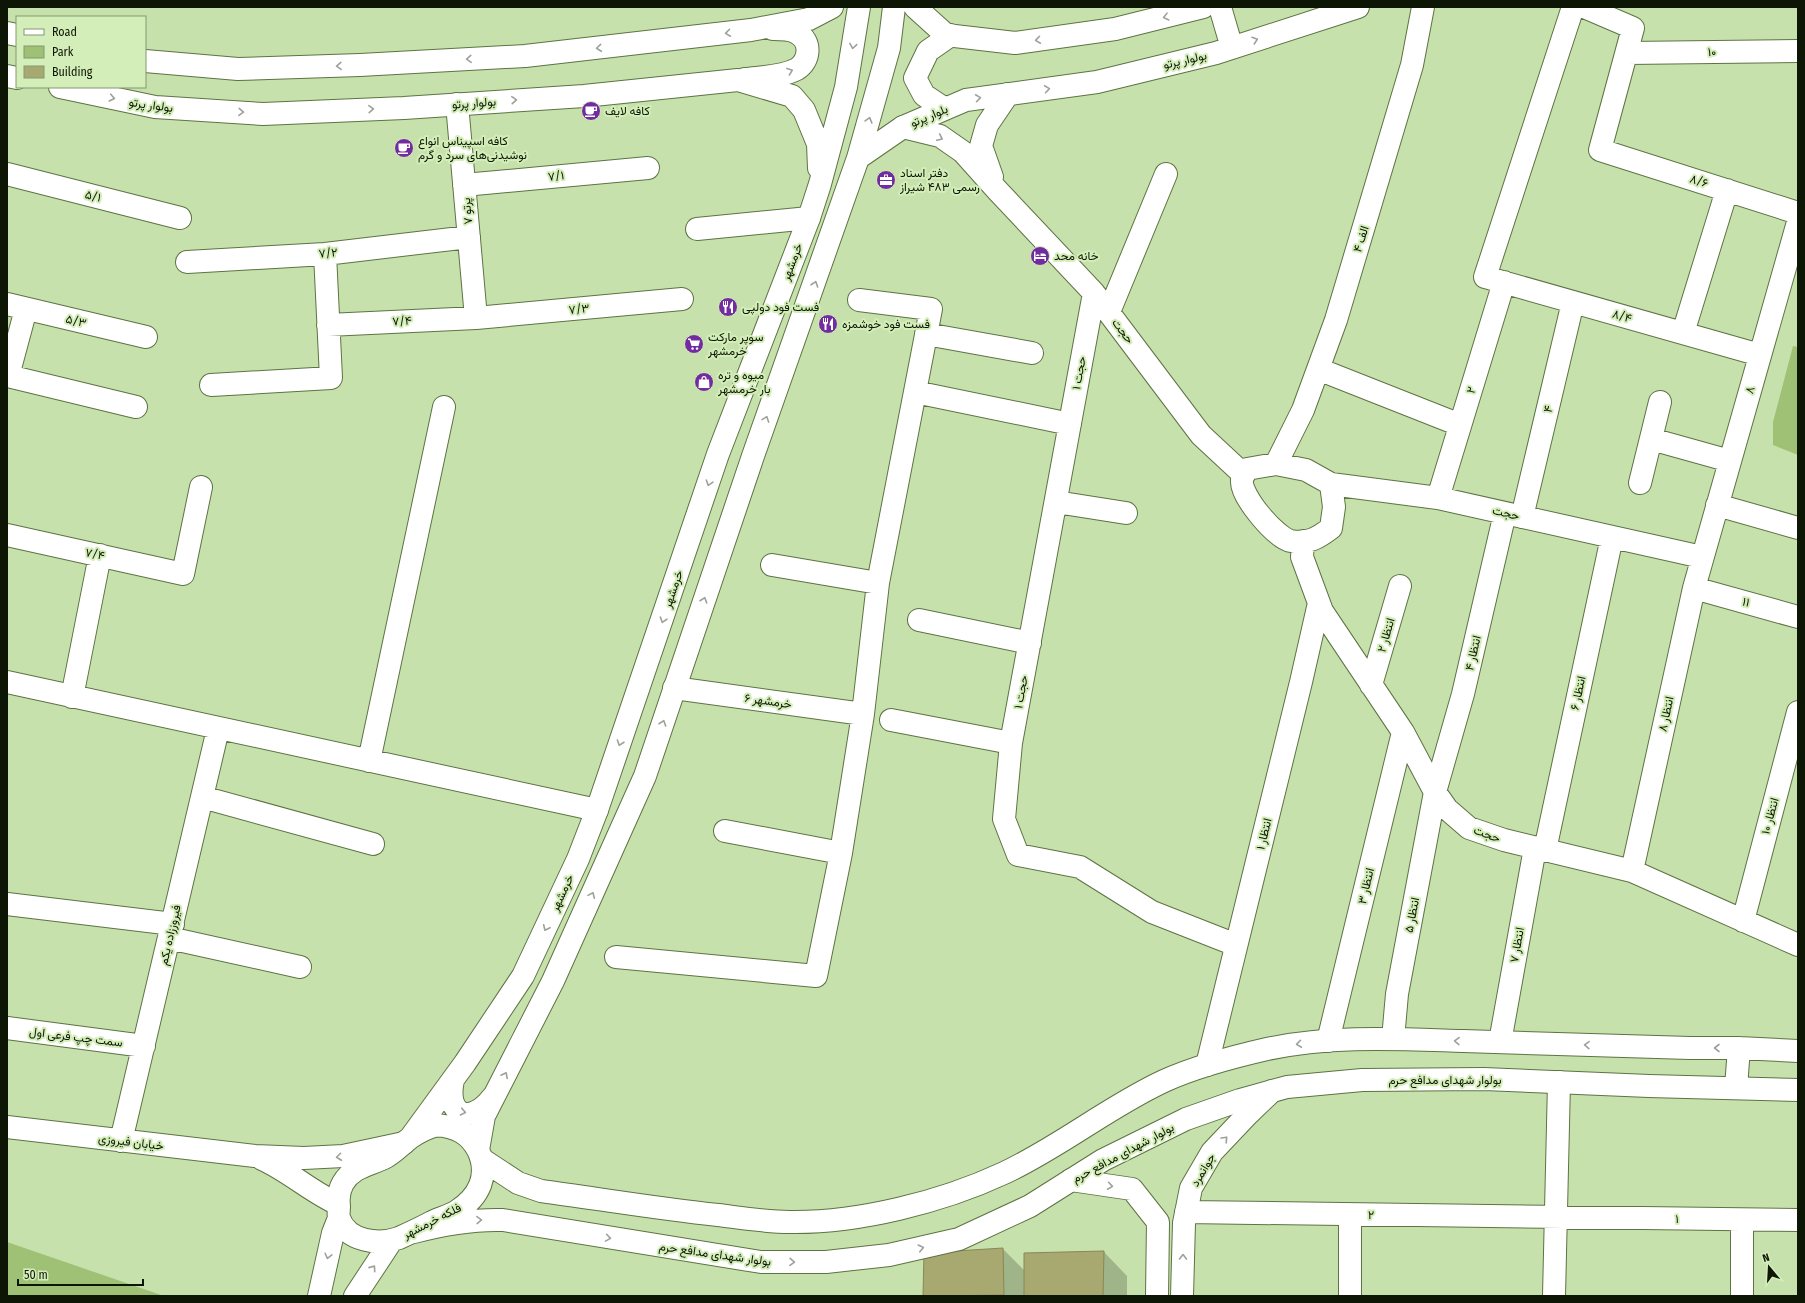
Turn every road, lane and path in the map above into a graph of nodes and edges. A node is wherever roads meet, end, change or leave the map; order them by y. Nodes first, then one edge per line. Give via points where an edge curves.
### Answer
1 (832, 7) edge
2 (859, 7) edge
3 (894, 7) edge
4 (915, 7) edge
5 (1203, 7) edge
6 (1220, 7) edge
7 (1358, 7) edge
8 (1423, 7) edge
9 (1573, 7) edge
10 (1584, 7) edge
11 (751, 30) junction
12 (951, 36) junction
13 (1232, 48) junction
14 (1798, 51) edge
15 (1627, 53) junction
16 (146, 61) edge
17 (738, 80) junction
18 (65, 88) edge
19 (1008, 94) junction
20 (457, 104) junction
21 (945, 109) junction
22 (903, 127) junction
23 (858, 158) junction
24 (648, 168) dead end
25 (7, 174) edge
26 (1166, 174) dead end
27 (820, 184) junction
28 (464, 185) junction
29 (997, 190) junction
30 (1727, 190) junction
31 (1798, 213) edge
32 (180, 218) dead end
33 (809, 218) junction
34 (1798, 222) edge
35 (697, 229) dead end
36 (469, 237) junction
37 (325, 254) junction
38 (187, 262) dead end
39 (1495, 280) junction
40 (1094, 293) junction
41 (682, 300) dead end
42 (859, 300) dead end
43 (1573, 302) junction
44 (17, 307) edge
45 (1109, 312) junction
46 (476, 318) junction
47 (328, 325) junction
48 (1683, 333) junction
49 (926, 334) junction
50 (146, 337) dead end
51 (1032, 353) dead end
52 (1760, 355) junction
53 (1318, 369) junction
54 (211, 385) dead end
55 (915, 392) junction
56 (1660, 402) dead end
57 (136, 407) dead end
58 (444, 407) dead end
59 (1070, 424) junction
60 (1460, 426) junction
61 (1651, 439) junction
62 (721, 446) junction
63 (753, 456) junction
64 (1730, 461) junction
65 (1276, 464) junction
66 (1244, 475) junction
67 (1640, 483) dead end
68 (1331, 484) junction
69 (201, 487) dead end
70 (1438, 498) junction
71 (1056, 502) junction
72 (1718, 505) junction
73 (1126, 513) dead end
74 (1514, 515) junction
75 (1798, 528) edge
76 (7, 535) edge
77 (1612, 537) junction
78 (1303, 541) junction
79 (100, 555) junction
80 (1702, 557) junction
81 (772, 565) dead end
82 (878, 583) junction
83 (1400, 586) dead end
84 (1694, 588) junction
85 (1319, 603) junction
86 (1798, 617) edge
87 (919, 620) dead end
88 (1030, 643) junction
89 (7, 682) edge
90 (1371, 685) junction
91 (674, 688) junction
92 (72, 697) junction
93 (1798, 712) edge
94 (862, 714) junction
95 (891, 720) dead end
96 (218, 729) junction
97 (1403, 732) junction
98 (1011, 743) junction
99 (369, 761) junction
100 (1435, 792) junction
101 (202, 797) junction
102 (597, 810) junction
103 (725, 831) dead end
104 (373, 844) dead end
105 (1540, 849) junction
106 (841, 853) junction
107 (1632, 871) junction
108 (7, 904) edge
109 (1743, 921) junction
110 (171, 931) junction
111 (1236, 945) junction
112 (1798, 945) edge
113 (616, 957) dead end
114 (300, 967) dead end
115 (7, 1028) edge
116 (1393, 1039) junction
117 (1328, 1041) junction
118 (1500, 1042) junction
119 (144, 1046) junction
120 (1739, 1048) junction
121 (1798, 1051) edge
122 (1207, 1065) junction
123 (453, 1080) junction
124 (1559, 1082) junction
125 (1736, 1087) junction
126 (1798, 1090) edge
127 (1272, 1091) junction
128 (495, 1095) junction
129 (7, 1127) edge
130 (407, 1140) junction
131 (121, 1141) junction
132 (480, 1155) junction
133 (255, 1156) junction
134 (1072, 1180) junction
135 (554, 1193) junction
136 (339, 1211) junction
137 (1186, 1212) junction
138 (1350, 1214) junction
139 (1556, 1217) junction
140 (1742, 1220) junction
141 (1798, 1220) edge
142 (544, 1227) junction
143 (414, 1232) junction
144 (392, 1240) junction
145 (319, 1296) edge
146 (354, 1296) edge
147 (1158, 1296) edge
148 (1182, 1296) edge
149 (1350, 1296) edge
150 (1554, 1296) edge
151 (1742, 1296) edge

1 - 11 street via 809,19
2 -> 27 street, خرمشهر via 846,87
23 -> 3 street via 889,48
4 - 12 street via 946,35
5 -> 12 street via 1114,29 1015,43
6 - 13 street
13 -> 7 street, بولوار پرتو
8 - 53 street, ۴ الف via 1408,80 1336,320
9 - 39 street, ۲
10 - 15 street via 1633,28
11 -> 16 street via 525,56 376,65 238,69
17 -> 11 street via 789,72 803,64 806,59 806,45 801,35 796,32 776,29
12 - 21 street via 928,51 915,78 924,95
19 -> 13 street, بولوار پرتو via 1096,82
14 - 15 street, ۱۰
15 - 30 street, ۸/۶ via 1600,150
20 -> 17 street, بولوار پرتو via 584,96
17 - 27 street, بولوار پرتو via 792,96 804,110 818,144
18 -> 20 street, بولوار پرتو via 155,107 263,114
21 -> 19 street, بلوار پرتو via 966,100
19 - 29 street via 987,125 981,146
20 - 28 street, پرتو ۷
21 - 22 street, بلوار پرتو
22 - 23 street, بلوار پرتو
22 -> 29 street, حجت via 940,136 963,152
63 -> 23 street
24 - 28 street, ۷/۱
25 - 32 street, ۵/۱
26 - 45 street
27 - 33 street, خرمشهر
28 - 36 street, پرتو ۷
29 - 40 street, حجت
30 - 31 street, ۸/۶
30 - 48 street
33 - 35 street
33 - 62 street, خرمشهر
34 - 52 street, ۸
36 - 37 street, ۷/۲
36 - 46 street, پرتو ۷
37 - 38 street, ۷/۲
37 - 47 street
39 - 43 street, ۸/۴
39 - 60 street, ۲
40 - 45 street, حجت
40 - 59 street, حجت ۱
41 - 46 street, ۷/۳
42 - 49 street via 930,309
43 - 48 street, ۸/۴
43 - 74 street, ۴
44 - 50 street, ۵/۳
44 - 57 street via 8,376
45 - 66 street, حجت via 1201,435
46 - 47 street, ۷/۴
47 - 54 street via 331,378
48 - 52 street, ۸/۴
49 - 51 street
49 - 55 street
52 - 64 street, ۸
53 - 60 street
53 - 65 street, ۴ الف via 1303,410
55 - 59 street
55 - 82 street
56 - 61 street
58 - 99 street
59 - 71 street, حجت ۱
60 - 70 street, ۲
61 - 64 street
61 - 67 street
62 - 63 street
62 -> 102 street, خرمشهر
91 -> 63 street, فلکه خرمشهر
64 - 72 street, ۸
65 - 66 street via 1246,469
65 - 68 street via 1306,470
66 - 78 street via 1242,480 1246,497 1265,522 1290,541
68 - 70 street, حجت
68 - 78 street via 1334,507 1331,528 1314,540
69 - 79 street, ۷/۴ via 183,574
70 - 74 street, حجت
71 - 73 street
71 - 88 street, حجت ۱
72 - 75 street
72 - 80 street, ۸
74 - 77 street, حجت
74 - 100 street, انتظار ۴
76 - 79 street, ۷/۴
77 - 80 street, حجت
77 - 105 street, انتظار ۶
78 - 85 street, حجت via 1302,557
79 - 92 street
80 - 84 street, انتظار ۸
81 - 82 street
82 - 94 street
83 - 90 street, انتظار ۲
84 - 86 street, ۱۱
84 - 107 street, انتظار ۸
85 - 90 street, حجت
85 - 111 street, انتظار ۱
87 - 88 street
88 - 98 street, حجت ۱
89 - 92 street
90 - 97 street, حجت
91 - 94 street, خرمشهر ۶
128 -> 91 street, فلکه خرمشهر via 553,981 645,776
92 - 96 street
93 - 109 street, انتظار ۱۰
94 - 106 street
95 - 98 street
96 - 99 street
96 - 101 street, فیروززاده یکم
97 - 100 street, حجت
97 - 117 street, انتظار ۳
98 - 111 street, حجت ۱ via 1004,818 1018,855 1080,867 1152,912
99 - 102 street
100 - 105 street, حجت via 1447,809 1469,828
100 - 116 street, انتظار ۵ via 1397,994
101 - 104 street
101 - 110 street, فیروززاده یکم
102 -> 123 street, خرمشهر via 578,859 523,976
103 - 106 street
105 - 107 street, حجت
105 - 118 street, انتظار ۷
106 - 113 street via 816,976
107 - 109 street, حجت
108 - 110 street
109 - 112 street, حجت
110 - 114 street
110 - 119 street, فیروززاده یکم
111 - 122 street, انتظار ۱
115 - 119 street, سمت چپ فرعی اول
116 - 117 street
118 -> 116 street
117 -> 122 street via 1270,1048
120 -> 118 street
119 - 131 street, فیروززاده یکم
120 - 121 street
120 - 125 street
122 - 135 street via 1164,1081 1041,1154 1002,1174 918,1203 874,1214 832,1220 789,1222 679,1211
123 -> 128 street via 450,1093 452,1104 456,1110 466,1114 481,1110
123 - 130 street, خرمشهر
124 - 125 street, بولوار شهدای مدافع حرم
124 - 127 street, بولوار شهدای مدافع حرم via 1484,1079 1362,1080 1287,1087
124 - 139 street
125 - 126 street, بولوار شهدای مدافع حرم
127 - 134 street, بولوار شهدای مدافع حرم via 1186,1119 1103,1160
137 -> 127 street, جوانمرد via 1191,1188 1212,1152
128 - 132 street, فلکه خرمشهر via 484,1116
129 - 131 street, خیابان فیروزی
130 - 132 street via 424,1129 450,1127 462,1131 474,1143
130 -> 133 street via 321,1159
130 - 136 street via 386,1157 361,1166 349,1175 340,1190
131 - 133 street, خیابان فیروزی
132 - 135 street via 518,1183
132 - 143 street, فلکه خرمشهر via 484,1178 474,1197 456,1211
133 - 136 street via 276,1165
142 -> 134 street, بولوار شهدای مدافع حرم via 761,1262 826,1262 889,1255 959,1239 1030,1206
134 -> 147 street via 1132,1189 1158,1222
135 - 142 street via 542,1196 534,1203 534,1218
136 - 144 street, فلکه خرمشهر via 347,1230 359,1238 373,1242
136 -> 145 street
137 - 138 street, ۲
148 -> 137 street, جوانمرد
138 - 139 street, ۲
138 - 149 street
139 - 140 street, ۱
139 - 150 street
140 - 141 street, ۱
140 - 151 street
143 -> 142 street, بولوار شهدای مدافع حرم via 453,1222 479,1219
143 - 144 street, فلکه خرمشهر
146 -> 144 street

